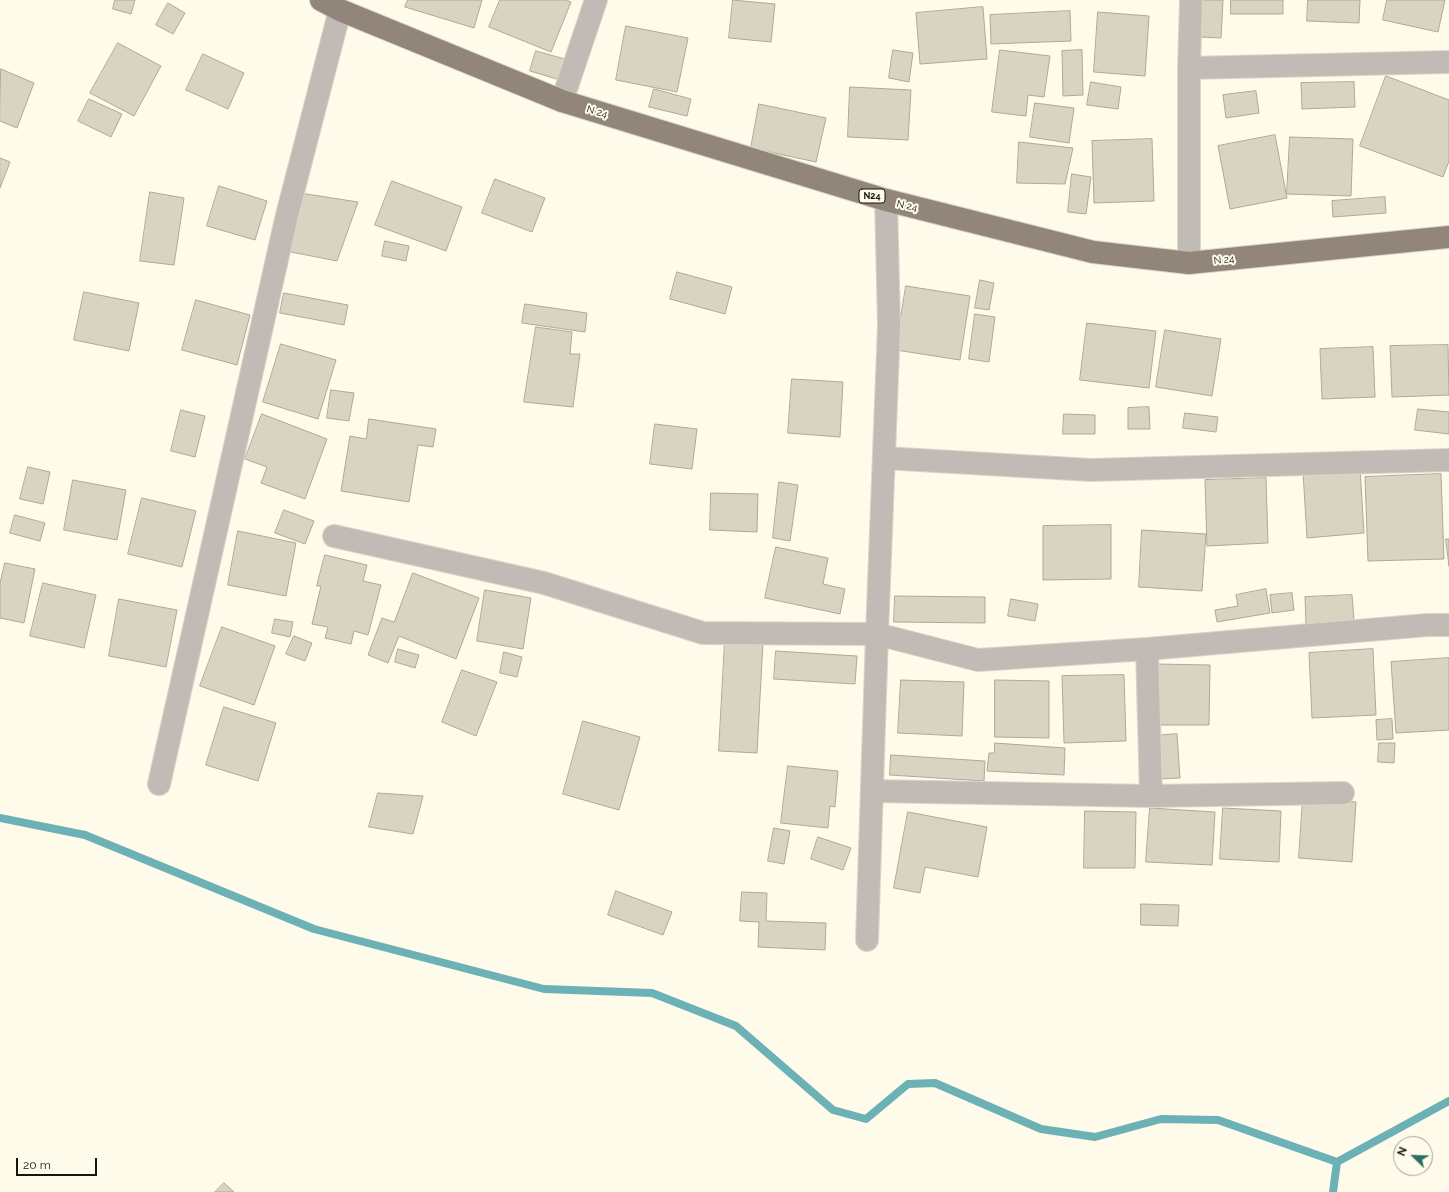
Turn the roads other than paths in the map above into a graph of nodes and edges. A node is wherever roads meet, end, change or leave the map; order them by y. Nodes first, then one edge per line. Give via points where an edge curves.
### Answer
1 (321, 0) edge
2 (596, 0) edge
3 (1191, 0) edge
4 (340, 10) junction
5 (1449, 62) edge
6 (1189, 68) junction
7 (562, 101) junction
8 (886, 200) junction
9 (1449, 237) edge
10 (1189, 263) junction
11 (884, 458) junction
12 (1449, 460) edge
13 (334, 536) dead end
14 (1449, 625) edge
15 (877, 634) junction
16 (1147, 649) junction
17 (159, 784) dead end
18 (872, 791) junction
19 (1343, 793) dead end
20 (1151, 796) junction
21 (867, 940) dead end

1 - 4 main road, N 24 / N24
2 - 7 street
3 - 6 street
4 - 7 main road, N 24 / N24
4 - 17 street via 287,215
5 - 6 street
6 - 10 street
7 - 8 main road, N 24 / N24
8 - 10 main road, N 24 / N24 via 1092,252
8 - 11 street via 889,325
9 - 10 main road, N 24 / N24
11 - 12 street via 1091,470
11 - 15 street
13 - 15 street via 544,582 703,633
14 - 16 street
15 - 16 street via 978,660
15 - 18 street
16 - 20 street
18 - 20 street
18 - 21 street
19 - 20 street

